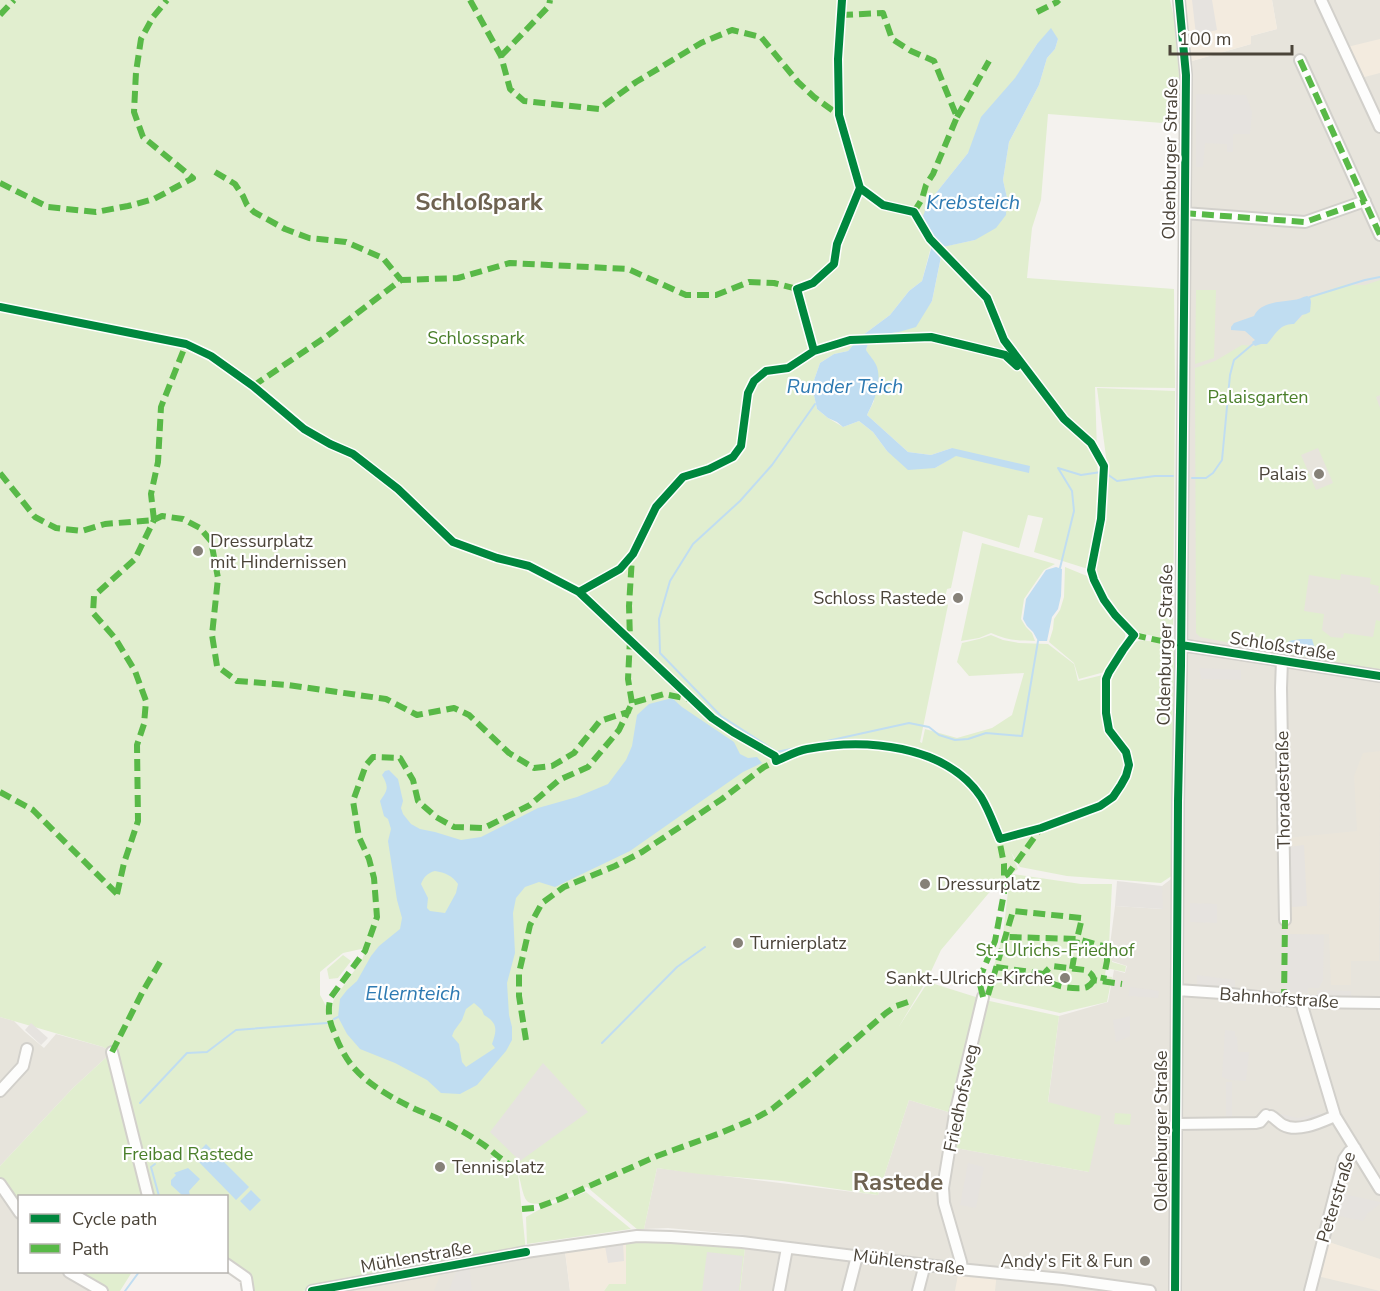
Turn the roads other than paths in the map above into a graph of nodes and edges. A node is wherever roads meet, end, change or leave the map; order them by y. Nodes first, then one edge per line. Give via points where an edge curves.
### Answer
1 (1179, 0) edge
2 (1321, 0) edge
3 (1300, 60) dead end
4 (1380, 127) edge
5 (1365, 201) junction
6 (1184, 213) junction
7 (1380, 235) edge
8 (1181, 645) junction
9 (1282, 660) junction
10 (1380, 676) edge
11 (1285, 920) dead end
12 (1177, 990) junction
13 (983, 997) dead end
14 (1302, 1002) junction
15 (1380, 1003) edge
16 (27, 1049) dead end
17 (112, 1052) dead end
18 (0, 1091) edge
19 (1335, 1116) junction
20 (1175, 1124) junction
21 (1355, 1148) junction
22 (0, 1184) edge
23 (1380, 1189) edge
24 (148, 1195) edge
25 (18, 1210) edge
26 (787, 1248) junction
27 (857, 1256) junction
28 (925, 1264) junction
29 (228, 1265) edge
30 (962, 1269) junction
31 (71, 1273) edge
32 (102, 1291) edge
33 (248, 1291) edge
34 (312, 1291) edge
35 (780, 1291) edge
36 (848, 1291) edge
37 (918, 1291) edge
38 (1150, 1291) edge
39 (1175, 1291) edge
40 (1310, 1291) edge

1 - 6 street, Oldenburger Straße via 1186,75
2 - 4 street
3 - 5 street
5 - 6 street via 1305,222
5 - 7 street
6 - 8 street, Oldenburger Straße
8 - 9 street, Schloßstraße
8 - 12 street, Oldenburger Straße
9 - 10 street, Schloßstraße
9 - 11 street, Thoradestraße
12 - 14 street, Bahnhofstraße
12 - 20 street, Oldenburger Straße
13 - 30 street, Friedhofsweg via 955,1114 943,1188
14 - 15 street, Bahnhofstraße
14 - 19 street, Peterstraße
16 - 18 street via 23,1066
17 - 24 street
19 - 20 street via 1297,1128 1282,1125 1269,1115 1256,1123
19 - 21 street, Peterstraße
20 - 39 street, Oldenburger Straße
21 - 23 street
21 - 40 street, Peterstraße via 1344,1159
22 - 25 street
26 - 27 street, Mühlenstraße
26 - 34 street, Mühlenstraße via 637,1236
26 - 35 street
27 - 28 street, Mühlenstraße
27 - 36 street
28 - 30 street, Mühlenstraße
28 - 37 street
29 - 33 street via 246,1278
30 - 38 street, Mühlenstraße
31 - 32 street

